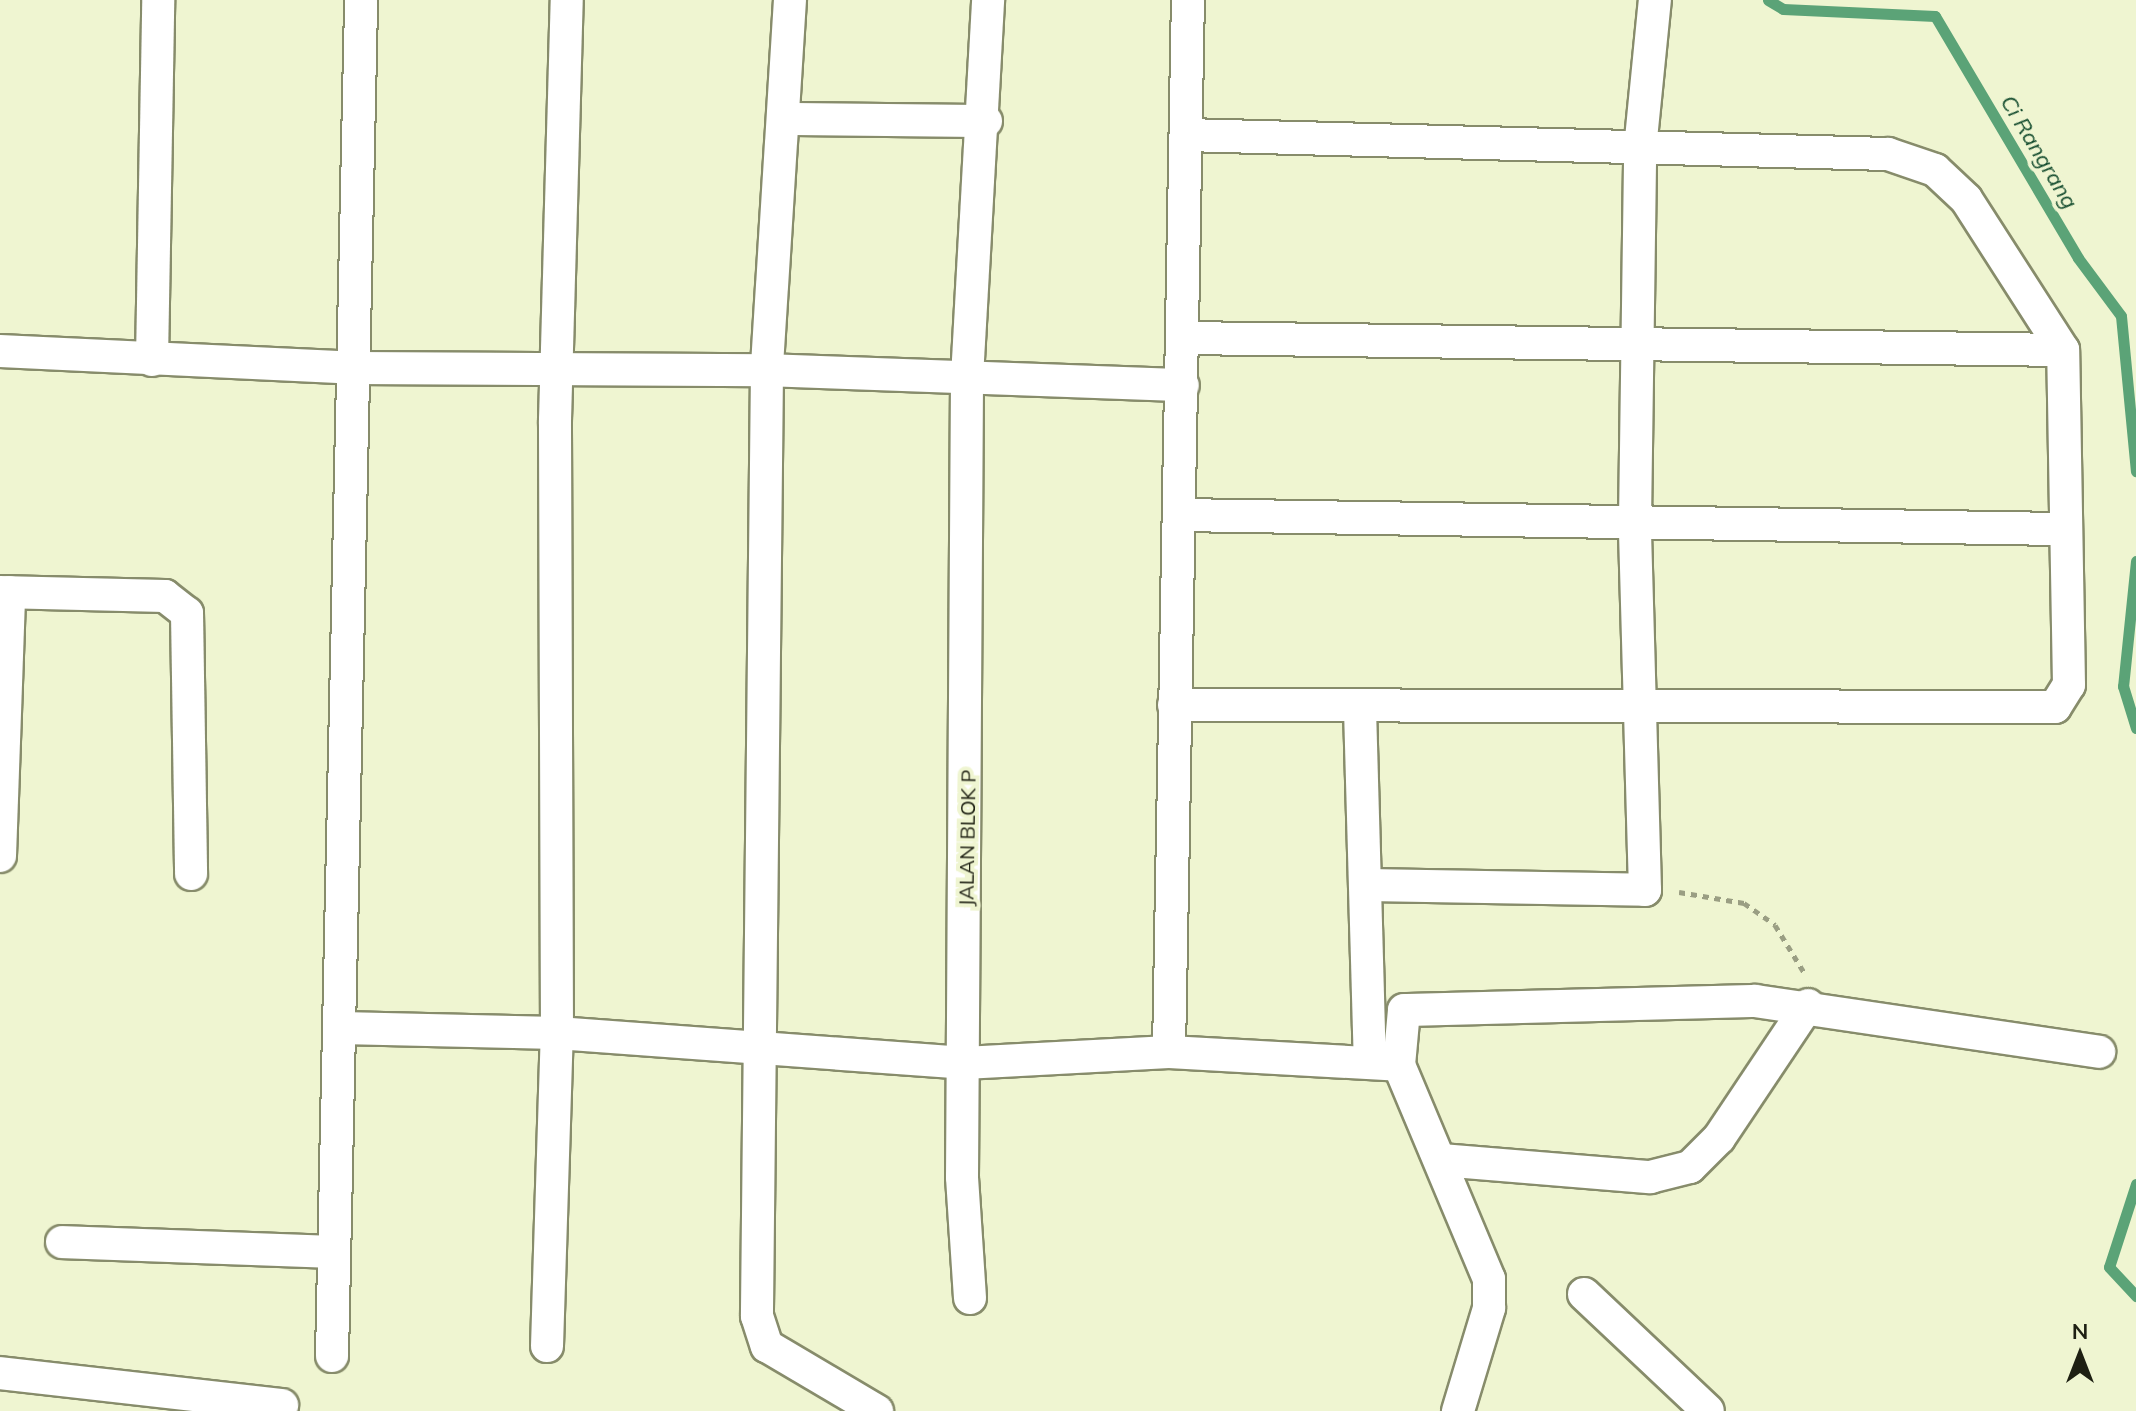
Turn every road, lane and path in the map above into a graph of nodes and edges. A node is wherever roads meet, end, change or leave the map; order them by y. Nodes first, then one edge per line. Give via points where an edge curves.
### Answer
1 (158, 0) edge
2 (361, 0) edge
3 (567, 0) edge
4 (790, 0) edge
5 (988, 0) edge
6 (1188, 0) edge
7 (1655, 0) edge
8 (787, 119) junction
9 (986, 121) junction
10 (1186, 135) junction
11 (1640, 149) junction
12 (1184, 338) junction
13 (1641, 341) junction
14 (2063, 350) junction
15 (0, 351) edge
16 (152, 360) junction
17 (354, 368) junction
18 (557, 368) junction
19 (767, 370) junction
20 (967, 378) junction
21 (1183, 385) junction
22 (1179, 515) junction
23 (1635, 521) junction
24 (2062, 529) junction
25 (4, 592) edge
26 (1174, 705) junction
27 (1360, 709) junction
28 (1638, 711) junction
29 (0, 856) edge
30 (191, 874) dead end
31 (1369, 885) junction
32 (1667, 890) dead end
33 (1808, 1005) junction
34 (341, 1028) junction
35 (557, 1033) junction
36 (760, 1050) junction
37 (1169, 1052) junction
38 (2099, 1052) dead end
39 (964, 1063) junction
40 (1385, 1064) junction
41 (1441, 1160) junction
42 (62, 1242) dead end
43 (332, 1252) junction
44 (1584, 1294) dead end
45 (970, 1298) dead end
46 (547, 1346) dead end
47 (332, 1356) dead end
48 (0, 1373) edge
49 (282, 1405) dead end
50 (876, 1411) edge
51 (1458, 1411) edge
52 (1708, 1411) edge

1 - 16 street
2 - 17 street
3 - 18 street
4 - 8 street
5 - 9 street, JALAN BLOK P
6 - 10 street
7 - 11 street
8 - 9 street
8 - 19 street
9 - 20 street, JALAN BLOK P
10 - 11 street
10 - 12 street
11 - 13 street
11 - 14 street via 1888,154 1921,162 1966,199
12 - 13 street
12 - 21 street
13 - 14 street
13 - 23 street
14 - 24 street
15 - 16 street
16 - 17 street
17 - 18 street
17 - 34 street
18 - 19 street
18 - 35 street
19 - 20 street
19 - 36 street
20 - 21 street
20 - 39 street, JALAN BLOK P
21 - 22 street
22 - 23 street
22 - 26 street
23 - 24 street
23 - 28 street
24 - 28 street via 2069,685 2055,707
25 - 29 street
25 - 30 street via 165,596 187,613
26 - 27 street
26 - 37 street
27 - 28 street
27 - 31 street
28 - 31 street via 1645,890
31 - 40 street
32 - 33 path via 1735,900 1775,925 1803,964
33 - 38 street via 1924,1031
33 - 40 street via 1404,1010
33 - 41 street via 1719,1138 1690,1167 1650,1177
34 - 35 street
34 - 43 street
35 - 36 street
35 - 46 street
36 - 39 street
36 - 50 street via 759,1330 767,1346
37 - 39 street
37 - 40 street
39 - 45 street, JALAN BLOK P
40 - 41 street
41 - 51 street via 1489,1279 1489,1308
42 - 43 street
43 - 47 street
44 - 52 street
48 - 49 street

